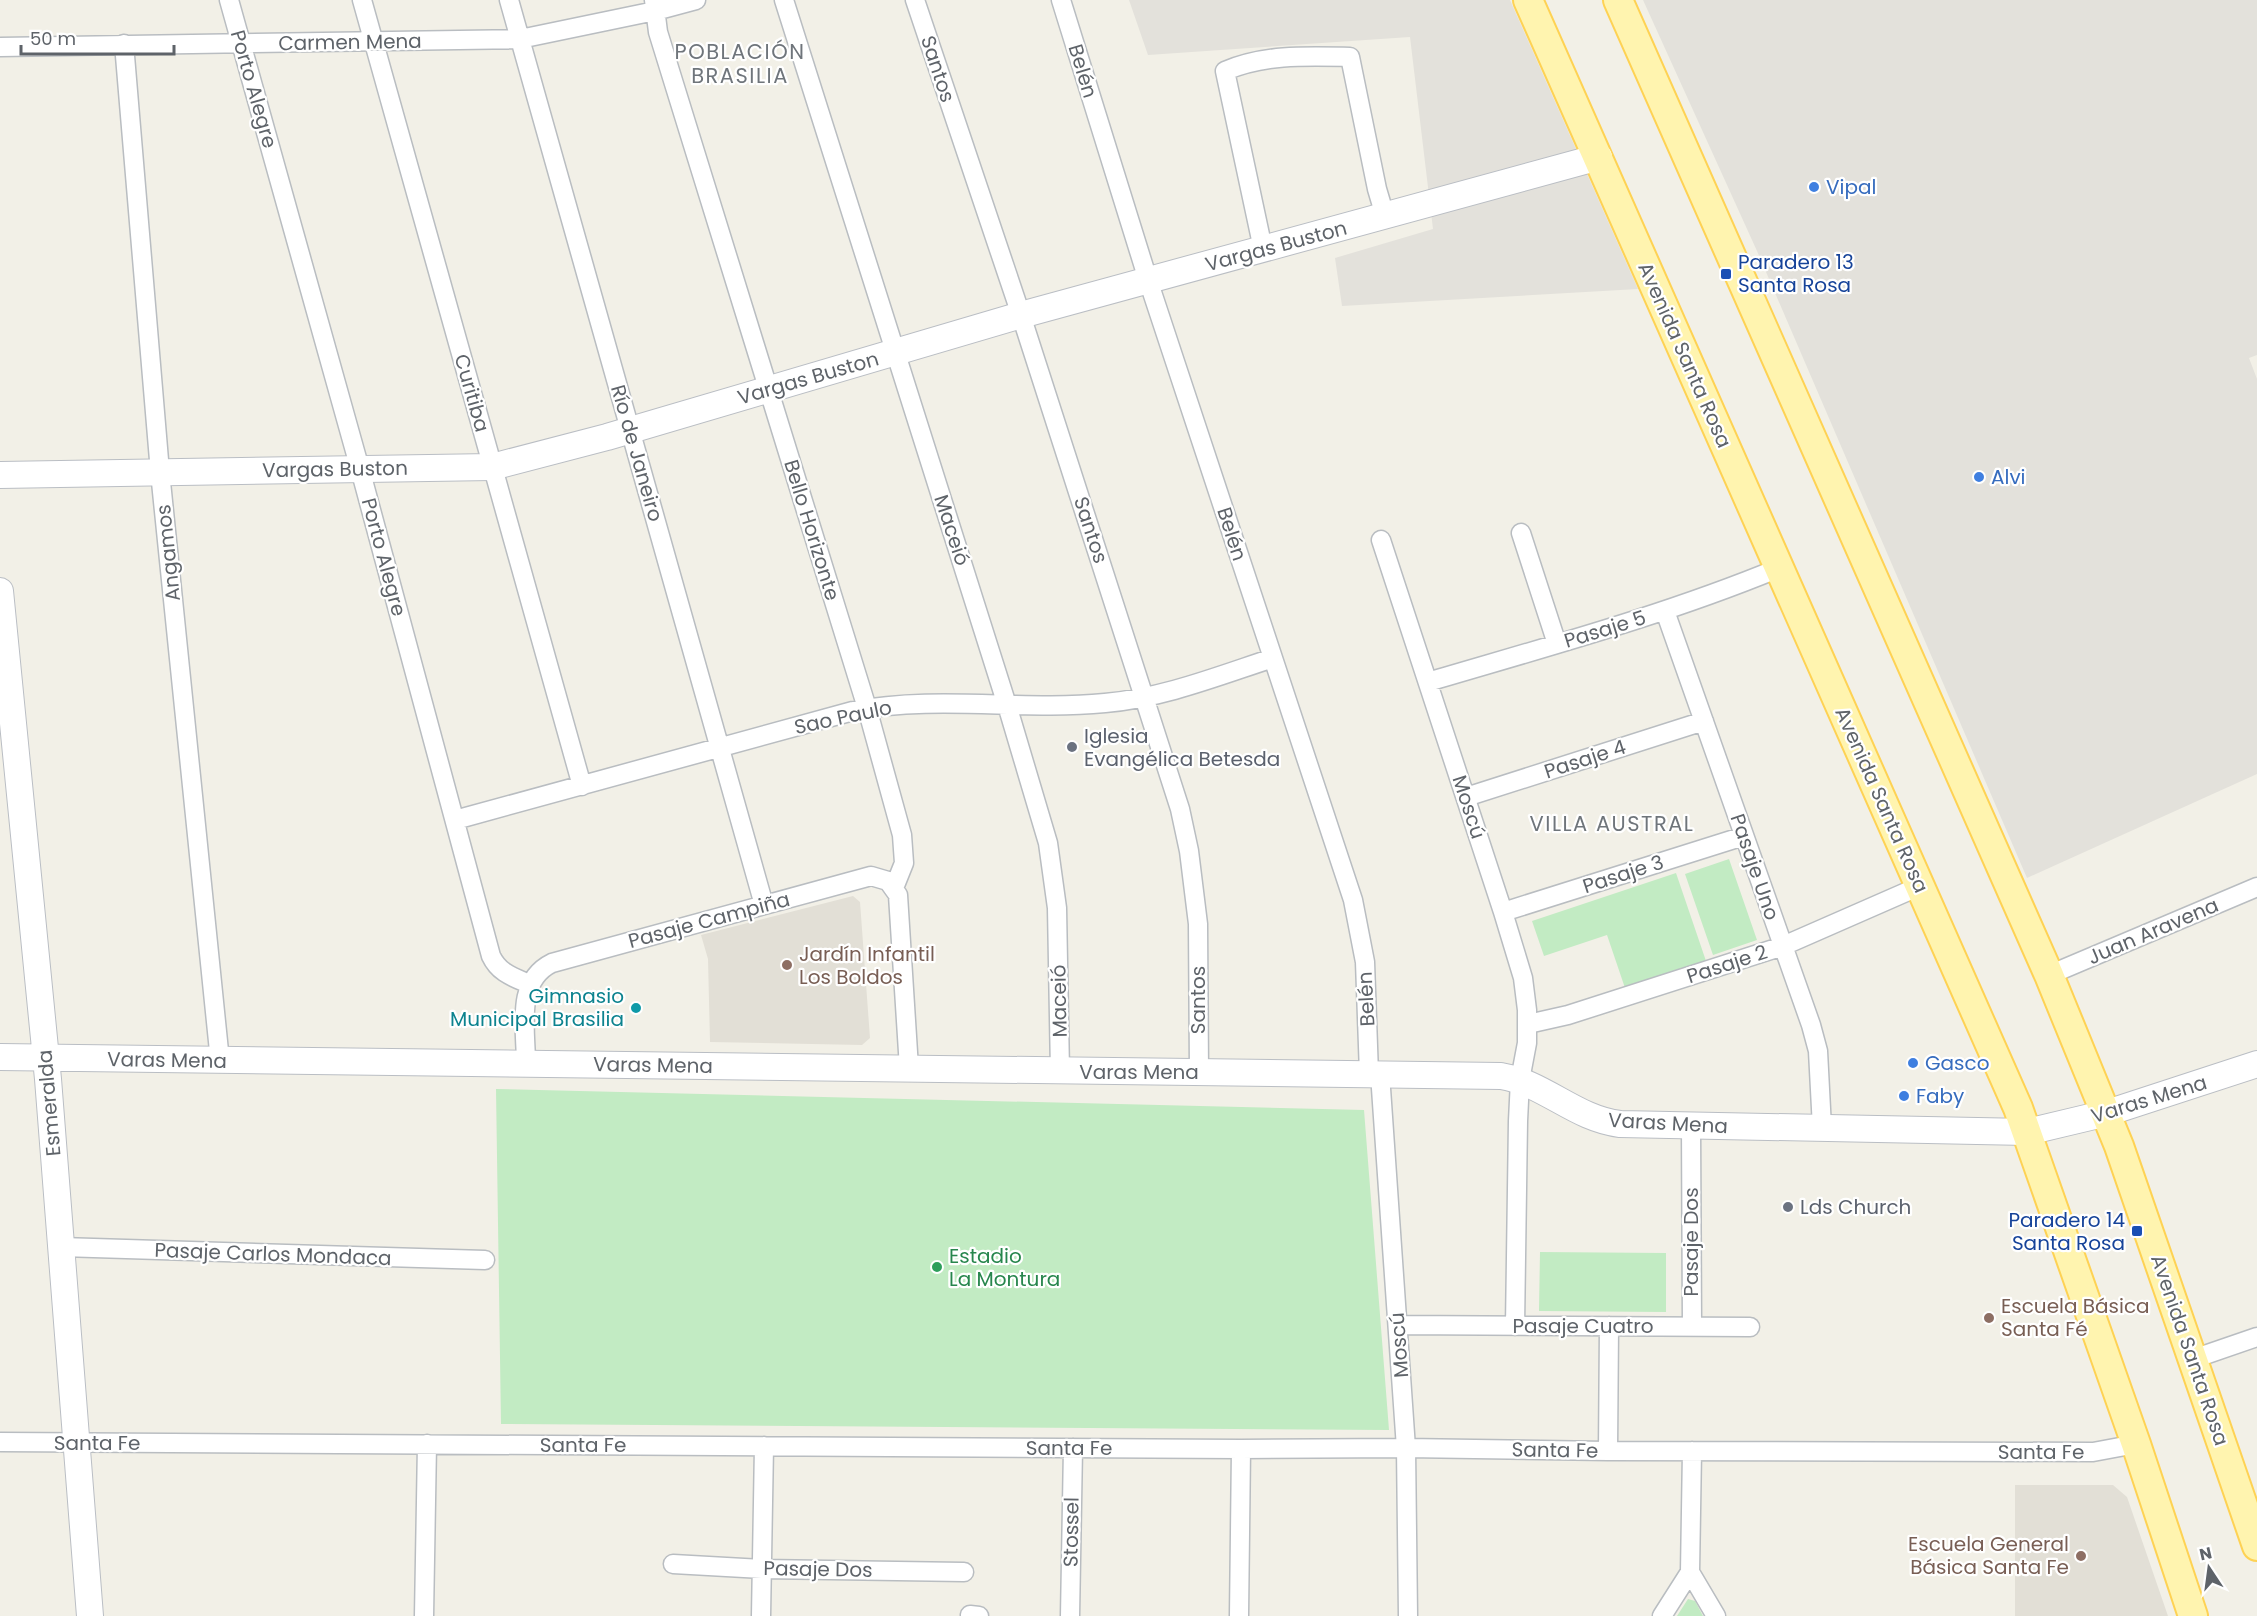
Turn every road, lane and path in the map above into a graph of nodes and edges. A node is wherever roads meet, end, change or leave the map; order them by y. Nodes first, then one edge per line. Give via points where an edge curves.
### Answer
1 (229, 0) edge
2 (363, 0) edge
3 (509, 0) edge
4 (696, 0) edge
5 (784, 0) edge
6 (915, 0) edge
7 (1061, 0) edge
8 (1528, 0) edge
9 (1618, 0) edge
10 (655, 6) edge
11 (520, 39) junction
12 (374, 42) junction
13 (241, 43) junction
14 (124, 44) junction
15 (0, 46) edge
16 (1599, 157) junction
17 (1385, 216) junction
18 (1263, 249) junction
19 (1148, 280) junction
20 (1021, 315) junction
21 (895, 352) junction
22 (768, 390) junction
23 (630, 430) junction
24 (492, 467) junction
25 (360, 469) junction
26 (159, 472) junction
27 (0, 475) edge
28 (1521, 533) dead end
29 (1381, 540) dead end
30 (1779, 568) junction
31 (0, 591) edge
32 (1665, 610) junction
33 (1557, 644) junction
34 (1273, 658) junction
35 (1428, 682) junction
36 (1146, 698) junction
37 (1007, 705) junction
38 (867, 708) junction
39 (1704, 721) junction
40 (720, 747) junction
41 (582, 786) junction
42 (1466, 797) junction
43 (455, 820) junction
44 (1744, 836) junction
45 (1920, 886) junction
46 (2257, 887) edge
47 (894, 888) junction
48 (764, 905) junction
49 (1503, 912) junction
50 (1782, 946) junction
51 (2049, 975) junction
52 (529, 984) junction
53 (1528, 1024) junction
54 (0, 1057) edge
55 (46, 1058) junction
56 (220, 1061) junction
57 (526, 1064) junction
58 (2257, 1064) edge
59 (909, 1068) junction
60 (1060, 1071) junction
61 (1199, 1073) junction
62 (1375, 1074) junction
63 (1520, 1080) junction
64 (2107, 1113) junction
65 (1690, 1125) junction
66 (1822, 1128) junction
67 (2027, 1132) junction
68 (61, 1247) junction
69 (485, 1260) dead end
70 (1407, 1325) junction
71 (1515, 1326) junction
72 (1609, 1326) junction
73 (1692, 1327) junction
74 (1750, 1327) dead end
75 (2257, 1337) edge
76 (2193, 1359) junction
77 (0, 1442) edge
78 (76, 1443) junction
79 (427, 1444) junction
80 (2136, 1444) junction
81 (764, 1446) junction
82 (1073, 1448) junction
83 (1406, 1448) junction
84 (1241, 1449) junction
85 (1608, 1451) junction
86 (1692, 1451) junction
87 (2257, 1546) edge
88 (673, 1564) dead end
89 (762, 1569) junction
90 (964, 1572) dead end
91 (1690, 1572) junction
92 (90, 1616) edge
93 (424, 1616) edge
94 (762, 1616) edge
95 (1070, 1616) edge
96 (1239, 1616) edge
97 (1408, 1616) edge
98 (1662, 1616) edge
99 (1716, 1616) edge
100 (2193, 1616) edge

1 - 13 street, Porto Alegre
2 - 12 street, Curitiba
3 - 11 street, Río de Janeiro
4 - 10 street, Carmen Mena
5 - 21 street, Maceió
6 - 20 street, Santos
7 - 19 street, Belén
8 - 16 main road, Avenida Santa Rosa
9 - 51 main road, Avenida Santa Rosa
10 - 11 street, Carmen Mena
10 - 22 street, Bello Horizonte via 658,32
11 - 12 street, Carmen Mena
11 - 23 street, Río de Janeiro
12 - 13 street, Carmen Mena
12 - 24 street, Curitiba
13 - 14 street, Carmen Mena
13 - 25 street, Porto Alegre
14 - 15 street, Carmen Mena
14 - 26 street, Angamos
16 - 17 street, Vargas Buston
16 - 30 main road, Avenida Santa Rosa
17 - 18 street, Vargas Buston
17 - 18 street via 1350,57 1292,56 1240,65 1225,71
18 - 19 street, Vargas Buston
19 - 20 street, Vargas Buston
19 - 34 street, Belén
20 - 21 street, Vargas Buston
20 - 36 street, Santos
21 - 22 street, Vargas Buston
21 - 37 street, Maceió
22 - 23 street, Vargas Buston
22 - 38 street, Bello Horizonte
23 - 24 street, Vargas Buston
23 - 40 street, Río de Janeiro
24 - 25 street, Vargas Buston
24 - 41 street, Curitiba
25 - 26 street, Vargas Buston
25 - 43 street, Porto Alegre
26 - 27 street, Vargas Buston
26 - 56 street, Angamos
28 - 33 street
29 - 35 street, Moscú
30 - 32 street, Pasaje 5
30 - 45 main road, Avenida Santa Rosa
31 - 55 street, Esmeralda
32 - 33 street, Pasaje 5
32 - 39 street, Pasaje Uno
33 - 35 street, Pasaje 5
34 - 36 street, Sao Paulo
34 - 62 street, Belén via 1356,911 1365,962
35 - 42 street, Moscú
36 - 37 street, Sao Paulo via 1066,706
36 - 61 street, Santos via 1180,809 1194,887 1198,924
37 - 38 street, Sao Paulo via 928,703
37 - 60 street, Maceió via 1042,820 1054,878 1059,939
38 - 40 street, Sao Paulo
38 - 47 street, Bello Horizonte via 902,835 904,863
39 - 42 street, Pasaje 4
39 - 44 street, Pasaje Uno
40 - 41 street, Sao Paulo
40 - 48 street, Río de Janeiro
41 - 43 street, Sao Paulo
42 - 49 street, Moscú
43 - 52 street, Porto Alegre via 494,962 504,972
44 - 49 street, Pasaje 3
44 - 50 street, Pasaje Uno
45 - 50 street, Pasaje 2
45 - 67 main road, Avenida Santa Rosa
46 - 51 street, Juan Aravena
47 - 48 street, Pasaje Campiña via 880,877 862,877
47 - 59 street via 900,904
48 - 52 street, Pasaje Campiña via 552,963
49 - 53 street, Moscú via 1523,978
50 - 53 street, Pasaje 2 via 1569,1015
50 - 66 street, Pasaje Uno via 1815,1038
51 - 64 main road, Avenida Santa Rosa
52 - 57 street via 525,1008
53 - 63 street, Moscú
54 - 55 street, Varas Mena
55 - 56 street, Varas Mena
55 - 68 street, Esmeralda
56 - 57 street, Varas Mena
57 - 59 street, Varas Mena
58 - 64 street, Varas Mena
59 - 60 street, Varas Mena
60 - 61 street, Varas Mena
61 - 62 street, Varas Mena
62 - 63 street, Varas Mena via 1501,1076
62 - 70 street, Moscú
63 - 65 street, Varas Mena via 1599,1120
63 - 71 street
64 - 67 street, Varas Mena
64 - 76 main road, Avenida Santa Rosa
65 - 66 street, Varas Mena
65 - 73 street, Pasaje Dos
66 - 67 street, Varas Mena
67 - 80 main road, Avenida Santa Rosa
68 - 69 street, Pasaje Carlos Mondaca
68 - 78 street, Esmeralda
70 - 71 street, Pasaje Cuatro
70 - 83 street, Moscú
71 - 72 street, Pasaje Cuatro
72 - 73 street, Pasaje Cuatro
72 - 85 street
73 - 74 street, Pasaje Cuatro
75 - 76 street
76 - 87 main road, Avenida Santa Rosa
77 - 78 street, Santa Fe
78 - 79 street, Santa Fe
78 - 92 street, Esmeralda
79 - 81 street, Santa Fe
79 - 93 street
80 - 86 street, Santa Fe via 2092,1452
80 - 100 main road, Avenida Santa Rosa
81 - 82 street, Santa Fe
81 - 89 street
82 - 84 street, Santa Fe
82 - 95 street, Stossel
83 - 84 street, Santa Fe
83 - 85 street, Santa Fe
83 - 97 street, Moscú
84 - 96 street
85 - 86 street, Santa Fe
86 - 91 street
88 - 89 street, Pasaje Dos
89 - 90 street, Pasaje Dos
89 - 94 street
91 - 98 street
91 - 99 street

